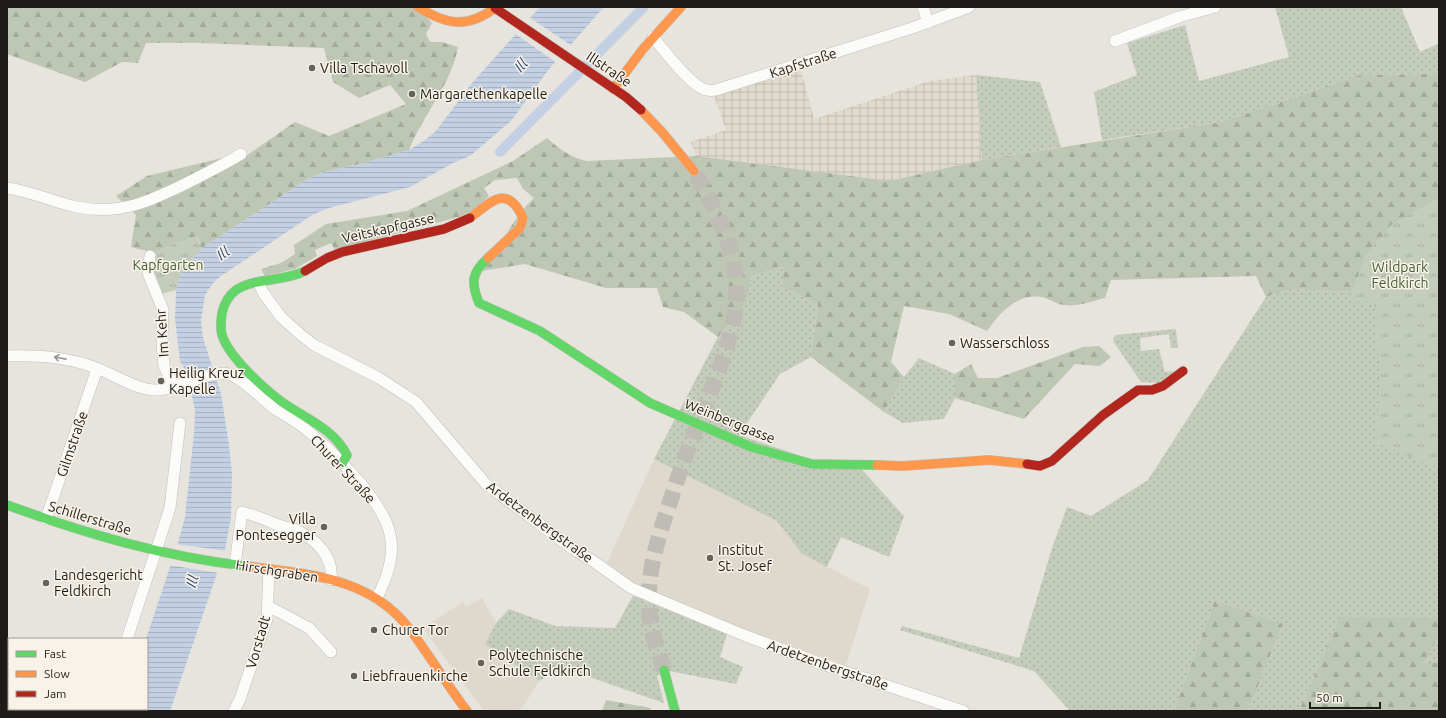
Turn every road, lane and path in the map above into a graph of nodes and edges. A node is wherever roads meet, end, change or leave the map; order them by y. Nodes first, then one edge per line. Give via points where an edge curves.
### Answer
1 (418, 7) edge
2 (681, 7) edge
3 (924, 7) edge
4 (969, 7) edge
5 (1215, 7) edge
6 (495, 8) edge
7 (928, 23) junction
8 (653, 37) junction
9 (1115, 41) dead end
10 (613, 89) junction
11 (242, 154) dead end
12 (694, 171) tunnel mouth
13 (7, 188) edge
14 (517, 205) joint
15 (150, 256) dead end
16 (259, 284) junction
17 (7, 356) edge
18 (98, 369) junction
19 (1183, 371) dead end
20 (174, 386) junction
21 (180, 423) dead end
22 (342, 464) junction
23 (7, 505) edge
24 (46, 519) junction
25 (163, 553) junction
26 (223, 563) joint
27 (235, 565) junction
28 (269, 569) junction
29 (331, 580) junction
30 (377, 598) junction
31 (268, 606) junction
32 (127, 638) edge
33 (331, 652) dead end
34 (664, 670) tunnel mouth
35 (234, 711) edge
36 (467, 711) edge
37 (675, 711) edge
38 (963, 711) edge

1 - 6 street via 444,22 457,24 484,16
2 - 8 street
3 - 7 street
4 - 7 street, Kapfstraße
5 - 9 street via 1179,17
6 - 10 street, Illstraße
7 - 8 street, Kapfstraße via 813,58 737,85 706,90 693,82
8 - 10 street
10 - 12 street, Illstraße via 653,121
11 - 13 street via 153,200 135,206 100,210 78,207
14 - 16 street, Veitskapfgasse via 507,197 497,198 491,200 473,218 454,227 360,246 330,257 297,274
14 - 19 street, Weinberggasse via 523,216 520,229 488,258 472,278 472,290 479,303 540,331 650,403 751,447 812,464 904,466 989,460 1040,466 1052,461 1103,415 1138,390 1151,391 1162,387
15 - 20 street, Im Kehr via 148,273 163,310 164,366
16 - 22 street via 235,290 227,300 223,309 221,331 224,340 260,383 282,402 322,426 336,438 347,455
16 - 38 street, Ardetzenbergstraße via 281,317 301,335 314,345 378,378 416,402 486,484 573,549 631,588 822,664
18 -> 17 street via 61,358 36,355
18 - 20 street via 148,389
18 - 24 street, Gilmstraße
20 - 22 street, Churer Straße via 225,374 303,427
21 - 25 street
22 - 30 street, Churer Straße via 377,506 388,524 391,540 390,567
23 - 24 street, Schillerstraße
24 - 25 street, Schillerstraße
25 - 26 street, Schillerstraße
25 - 32 street
26 - 27 street, Hirschgraben
27 - 28 street, Hirschgraben
27 - 29 street, Hirschgraben via 242,512 296,530 312,540 326,553 332,572
28 - 29 street, Hirschgraben
28 - 31 street, Vorstadt
29 - 30 street, Hirschgraben via 360,589
30 - 36 street, Hirschgraben via 383,601 412,633
31 - 33 street via 309,628
31 - 35 street, Vorstadt via 262,636
34 - 37 street

